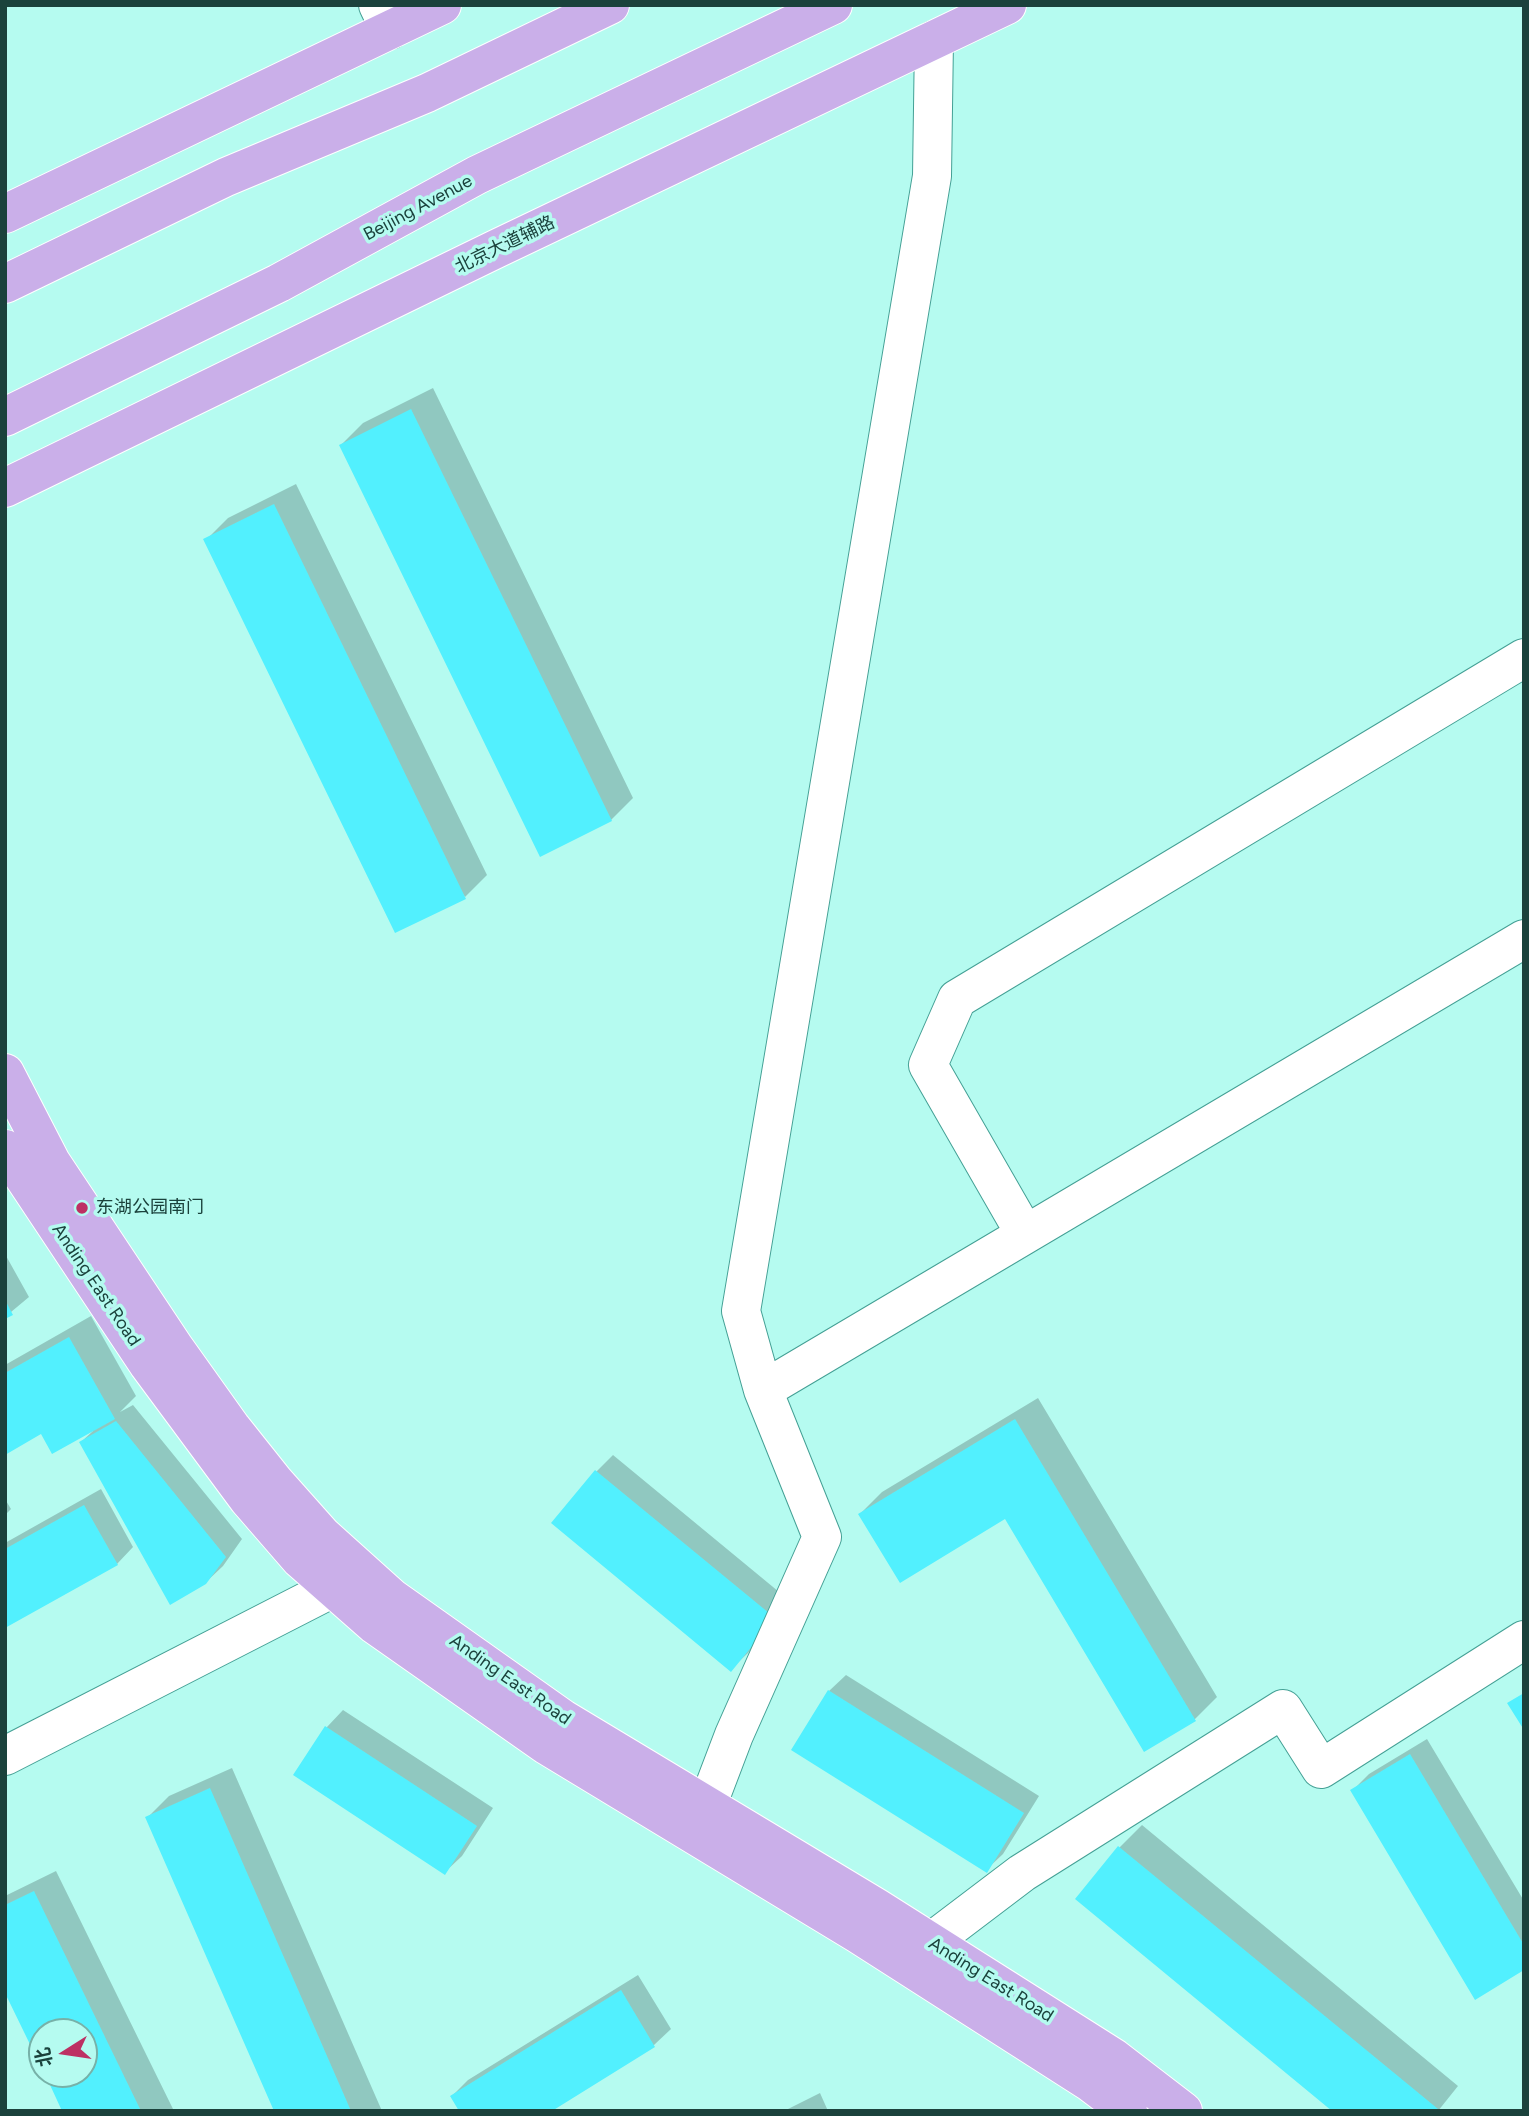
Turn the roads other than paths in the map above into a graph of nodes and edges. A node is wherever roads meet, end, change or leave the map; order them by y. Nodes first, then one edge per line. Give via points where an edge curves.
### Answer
1 (442, 5) edge
2 (610, 5) edge
3 (833, 5) edge
4 (1007, 5) edge
5 (384, 18) edge
6 (934, 40) junction
7 (5, 214) edge
8 (5, 284) edge
9 (5, 417) edge
10 (5, 488) edge
11 (1524, 658) edge
12 (1524, 939) edge
13 (5, 1073) edge
14 (5, 1149) edge
15 (1025, 1234) junction
16 (763, 1390) junction
17 (333, 1588) junction
18 (1524, 1640) edge
19 (5, 1756) edge
20 (707, 1806) junction
21 (931, 1942) junction
22 (1128, 2111) edge
23 (1183, 2111) edge

1 - 5 main road
2 - 8 main road via 426,93 226,177
3 - 9 main road, Beijing Avenue via 477,175 279,283
4 - 6 main road, 北京大道辅路
5 - 7 main road
6 - 10 main road, 北京大道辅路
6 - 16 street via 932,176 741,1311
11 - 15 street via 957,999 928,1065
12 - 15 street
13 - 20 main road, Anding East Road via 51,1161 174,1347 274,1482 322,1535 392,1598 564,1719
14 - 17 main road, Anding East Road via 206,1444 300,1559
15 - 16 street
16 - 20 street via 822,1537
17 - 19 street
17 - 22 main road, Anding East Road via 375,1625 546,1745 858,1934
18 - 21 street via 1321,1769 1283,1709 1022,1873
20 - 21 main road, Anding East Road
21 - 23 main road, Anding East Road via 1114,2058

